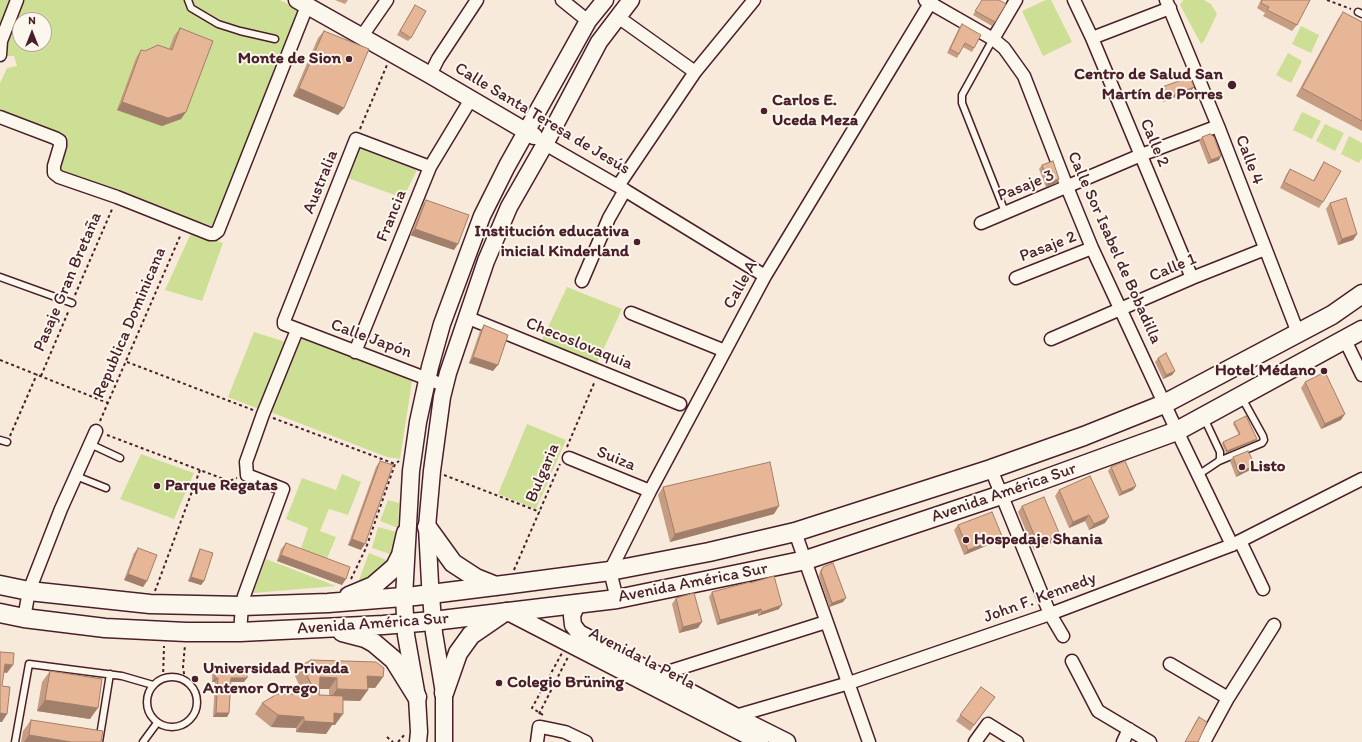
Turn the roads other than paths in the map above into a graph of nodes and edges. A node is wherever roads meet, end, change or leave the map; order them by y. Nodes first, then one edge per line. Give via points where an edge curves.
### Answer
1 (17, 0) edge
2 (188, 0) edge
3 (387, 0) edge
4 (477, 0) edge
5 (562, 0) edge
6 (604, 0) edge
7 (631, 0) edge
8 (754, 0) edge
9 (1016, 0) edge
10 (1074, 0) edge
11 (929, 1) edge
12 (302, 3) edge
13 (1168, 4) edge
14 (618, 17) junction
15 (588, 21) junction
16 (362, 36) junction
17 (1092, 38) junction
18 (275, 39) dead end
19 (994, 39) junction
20 (0, 55) edge
21 (695, 72) junction
22 (430, 75) junction
23 (471, 99) junction
24 (0, 117) edge
25 (1218, 126) junction
26 (526, 132) junction
27 (545, 144) junction
28 (1141, 155) junction
29 (430, 167) junction
30 (1067, 187) junction
31 (621, 188) junction
32 (1005, 212) junction
33 (980, 223) dead end
34 (1092, 248) junction
35 (1266, 249) junction
36 (765, 276) junction
37 (0, 277) edge
38 (1016, 278) dead end
39 (1192, 278) junction
40 (582, 281) dead end
41 (72, 303) road end
42 (1361, 306) edge
43 (1120, 309) junction
44 (631, 313) dead end
45 (466, 317) junction
46 (284, 324) joint
47 (297, 330) junction
48 (1362, 330) edge
49 (1298, 333) junction
50 (1051, 339) dead end
51 (1345, 340) junction
52 (725, 351) junction
53 (355, 352) junction
54 (1362, 375) edge
55 (428, 379) junction
56 (446, 386) junction
57 (1241, 396) junction
58 (680, 404) dead end
59 (1164, 404) junction
60 (1203, 417) junction
61 (96, 431) road end
62 (1177, 431) junction
63 (0, 440) edge
64 (7, 442) road end
65 (90, 444) junction
66 (565, 456) road end
67 (120, 458) dead end
68 (1219, 461) junction
69 (991, 469) junction
70 (1198, 475) junction
71 (76, 476) junction
72 (1362, 479) edge
73 (106, 488) dead end
74 (650, 491) junction
75 (1001, 495) junction
76 (427, 527) junction
77 (795, 532) junction
78 (406, 533) junction
79 (1236, 543) junction
80 (806, 560) junction
81 (610, 571) junction
82 (0, 585) edge
83 (504, 585) junction
84 (1263, 588) dead end
85 (29, 591) junction
86 (431, 594) junction
87 (404, 597) junction
88 (617, 599) junction
89 (328, 603) junction
90 (577, 603) junction
91 (242, 606) junction
92 (506, 611) junction
93 (0, 613) edge
94 (1050, 614) junction
95 (24, 618) junction
96 (433, 621) junction
97 (826, 622) junction
98 (405, 623) junction
99 (1274, 624) dead end
100 (322, 629) junction
101 (240, 632) junction
102 (1063, 636) dead end
103 (1072, 661) dead end
104 (1170, 664) dead end
105 (110, 674) junction
106 (658, 675) junction
107 (849, 683) junction
108 (153, 685) junction
109 (444, 693) junction
110 (418, 697) junction
111 (1228, 698) junction
112 (737, 717) junction
113 (718, 720) junction
114 (157, 723) junction
115 (1129, 729) junction
116 (538, 733) edge
117 (15, 742) edge
118 (99, 742) edge
119 (143, 742) edge
120 (418, 742) edge
121 (444, 742) edge
122 (586, 742) edge
123 (760, 742) edge
124 (787, 742) edge
125 (869, 742) edge
126 (975, 742) edge
127 (1017, 742) edge
128 (1122, 742) edge
129 (1150, 742) edge
130 (1204, 742) edge

1 - 20 street via 1,41
2 - 18 lane via 190,8 218,24
3 - 16 street
4 - 22 street
5 - 15 street
6 - 15 main road
7 - 14 main road
8 - 21 street
9 - 19 street
10 - 17 street, Calle 2
11 - 19 street, Calle Sor Isabel de Bobadilla
11 - 36 street, Calle A
12 - 16 main road, Calle Santa Teresa de Jesús
12 - 24 street via 218,231 214,234 59,177 54,173 54,166 60,141
13 - 17 street
13 - 25 street, Calle 4
14 - 21 street
14 - 27 main road via 599,42
15 - 26 main road
16 - 22 main road, Calle Santa Teresa de Jesús
17 - 28 street, Calle 2
19 - 30 street, Calle Sor Isabel de Bobadilla via 1004,48 1024,76
19 - 32 lane via 962,94 962,103
21 - 31 street
22 - 23 main road, Calle Santa Teresa de Jesús
23 - 26 main road, Calle Santa Teresa de Jesús
23 - 29 street, Francia
25 - 28 street, Pasaje 3
25 - 35 street, Calle 4
26 - 27 main road, Calle Santa Teresa de Jesús
26 - 55 main road via 482,216 442,324
27 - 31 street, Calle Santa Teresa de Jesús
27 - 45 main road via 509,207
28 - 30 street, Pasaje 3
28 - 39 street, Calle 2
29 - 46 street, Australia via 356,139
29 - 53 street, Francia
30 - 32 street, Pasaje 3
30 - 34 street, Calle Sor Isabel de Bobadilla
31 - 36 street, Calle Santa Teresa de Jesús
31 - 40 street
32 - 33 street, Pasaje 3
34 - 38 street, Pasaje 2
34 - 43 street, Calle Sor Isabel de Bobadilla
35 - 39 street, Calle 1
35 - 49 street, Calle 4
36 - 52 street, Calle A
37 - 41 lane
39 - 43 street, Calle 1
42 - 49 main road, Avenida América Sur via 1332,315
42 - 51 main road, Avenida América Sur
43 - 50 street, Calle 1
43 - 59 street, Calle Sor Isabel de Bobadilla
44 - 52 street
45 - 56 main road
45 - 58 street, Checoslovaquia
46 - 47 street, Calle Japón
47 - 53 street, Calle Japón
47 - 91 street via 246,462 246,475 283,489
48 - 51 main road, Avenida América Sur
49 - 59 main road, Avenida América Sur
51 - 54 street
51 - 57 main road, Avenida América Sur
52 - 74 street, Calle A
53 - 55 street, Calle Japón
55 - 56 street, Calle Japón
55 - 78 main road via 414,444
56 - 76 main road via 442,397 432,471
57 - 60 main road, Avenida América Sur
57 - 68 lane via 1264,440
59 - 62 street, Calle Sor Isabel de Bobadilla
59 - 69 main road, Avenida América Sur
60 - 62 main road, Avenida América Sur
60 - 68 lane via 1220,452
61 - 65 street
62 - 70 street, Calle Sor Isabel de Bobadilla
62 - 75 main road, Avenida América Sur
63 - 64 lane
65 - 67 lane
65 - 71 street
66 - 74 street, Suiza
68 - 70 lane
69 - 75 street
69 - 77 main road, Avenida América Sur
70 - 79 street, Calle Sor Isabel de Bobadilla
71 - 73 lane
71 - 85 street
72 - 79 street, John F. Kennedy
74 - 81 street, Calle A
75 - 80 main road, Avenida América Sur
75 - 94 street
76 - 83 main road via 453,563 476,578
76 - 86 main road
77 - 80 street
77 - 81 main road, Avenida América Sur
78 - 87 main road
78 - 89 main road via 401,555 395,567 366,590
79 - 84 street, Calle Sor Isabel de Bobadilla
79 - 94 street, John F. Kennedy
80 - 88 main road, Avenida América Sur
80 - 97 street
81 - 83 main road, Avenida América Sur
81 - 88 street
82 - 85 main road, Avenida América Sur
83 - 86 main road, Avenida América Sur
85 - 91 main road, Avenida América Sur via 150,604
85 - 95 street
86 - 87 main road, Avenida América Sur
86 - 96 main road
87 - 89 main road, Avenida América Sur
87 - 98 main road
88 - 90 main road, Avenida América Sur
89 - 91 main road, Avenida América Sur
90 - 92 main road, Avenida América Sur
90 - 106 main road, Avenida la Perla via 572,625 579,633
91 - 101 street
92 - 96 main road, Avenida América Sur
92 - 109 main road via 471,635 458,653
92 - 113 main road, Avenida la Perla
93 - 95 main road, Avenida América Sur
94 - 102 street
94 - 107 street, John F. Kennedy
95 - 101 main road, Avenida América Sur via 165,632
96 - 98 main road, Avenida América Sur
96 - 109 main road
97 - 106 street
97 - 107 street
98 - 100 main road, Avenida América Sur
98 - 110 main road
99 - 111 street
100 - 101 main road, Avenida América Sur
100 - 110 main road via 358,636 374,643 394,660
103 - 115 street via 1098,711
104 - 111 street
105 - 108 lane
105 - 117 lane via 29,664
105 - 118 lane
106 - 112 main road, Avenida la Perla
107 - 112 street, John F. Kennedy
107 - 125 street
108 - 114 lane via 148,694 147,705 150,715
108 - 114 lane via 163,678 174,676 193,686 197,696 198,706 194,716 187,723 167,727
109 - 110 main road
109 - 121 main road
110 - 120 main road
111 - 130 street
112 - 113 street, John F. Kennedy
112 - 124 main road, Avenida la Perla
113 - 123 main road, Avenida la Perla
114 - 119 lane
115 - 128 street
115 - 129 street
116 - 122 street via 566,732
126 - 127 street via 988,724

